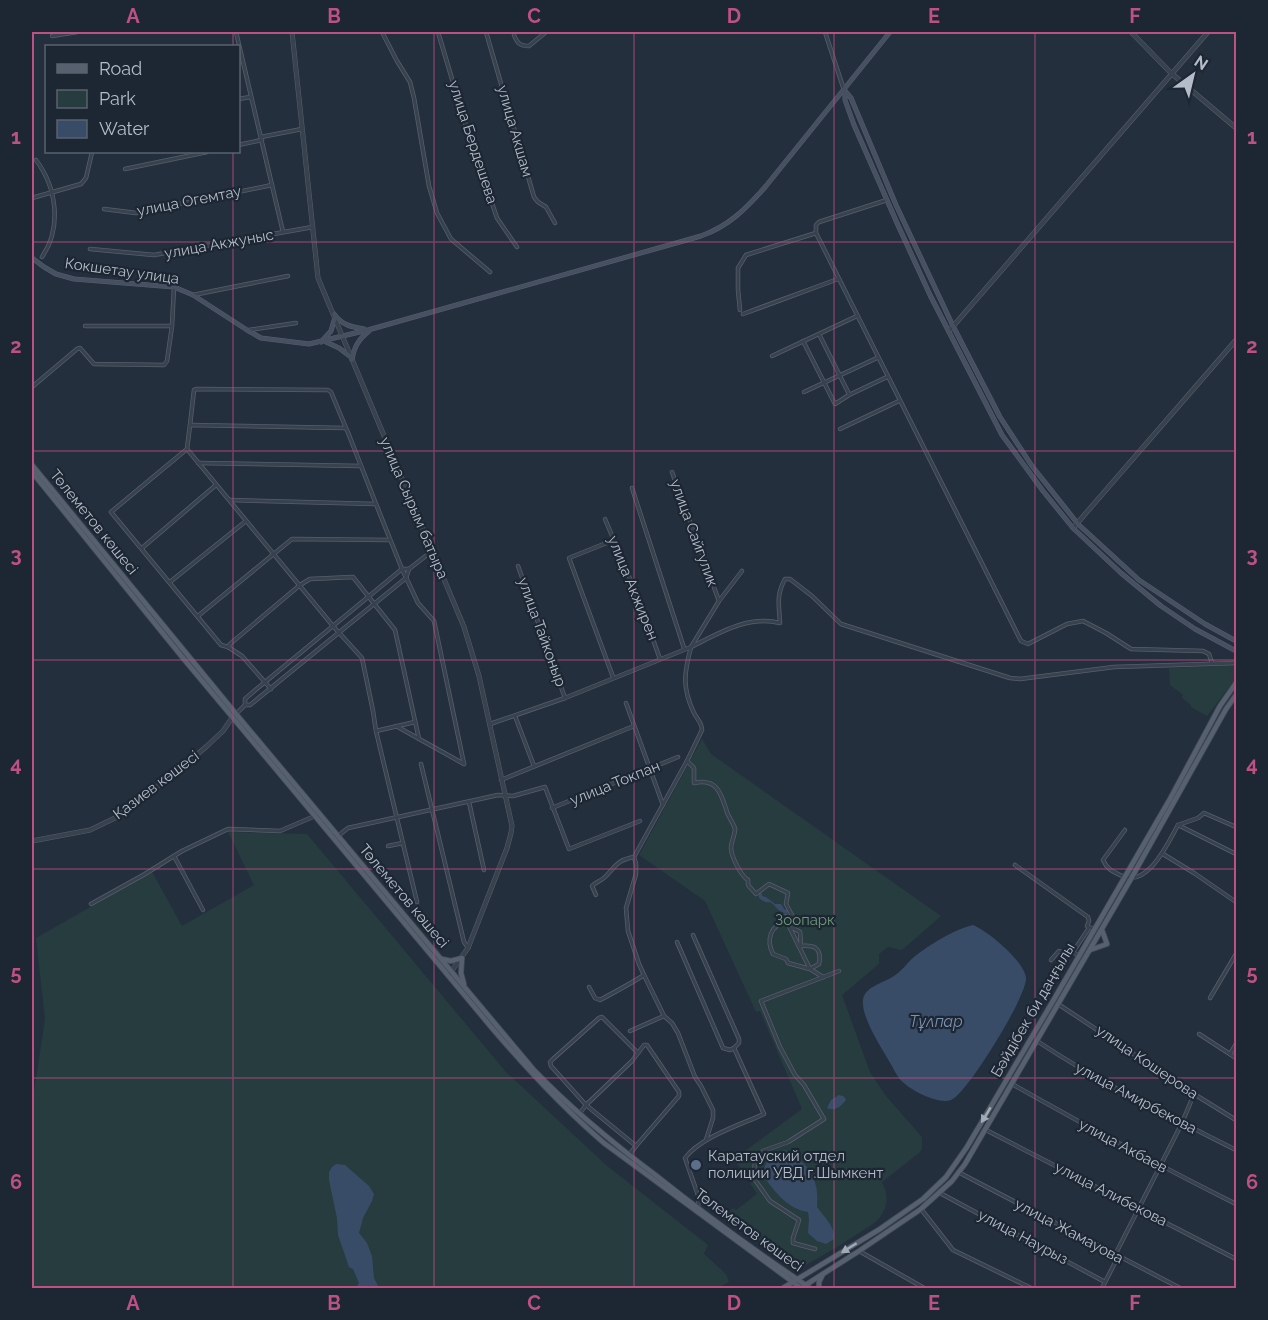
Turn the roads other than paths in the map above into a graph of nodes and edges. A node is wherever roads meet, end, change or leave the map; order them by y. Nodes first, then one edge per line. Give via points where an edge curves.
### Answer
1 (77, 32) edge
2 (292, 32) edge
3 (382, 32) edge
4 (438, 32) edge
5 (486, 32) edge
6 (546, 32) edge
7 (825, 32) edge
8 (890, 32) edge
9 (1131, 32) edge
10 (1208, 32) edge
11 (514, 35) dead end
12 (52, 36) dead end
13 (240, 54) edge
14 (1171, 73) junction
15 (844, 90) junction
16 (251, 97) junction
17 (240, 99) edge
18 (1236, 128) edge
19 (302, 129) junction
20 (261, 138) junction
21 (240, 144) edge
22 (92, 153) edge
23 (202, 153) edge
24 (36, 160) dead end
25 (125, 169) dead end
26 (272, 185) junction
27 (51, 194) junction
28 (32, 198) edge
29 (887, 200) junction
30 (104, 209) dead end
31 (555, 223) dead end
32 (313, 227) junction
33 (283, 232) junction
34 (816, 233) junction
35 (517, 248) dead end
36 (90, 249) dead end
37 (42, 257) dead end
38 (32, 258) edge
39 (490, 272) dead end
40 (288, 276) dead end
41 (838, 279) junction
42 (174, 287) junction
43 (193, 295) junction
44 (740, 310) dead end
45 (743, 314) dead end
46 (334, 316) junction
47 (857, 316) junction
48 (296, 323) dead end
49 (85, 326) dead end
50 (172, 326) junction
51 (953, 326) junction
52 (247, 330) junction
53 (370, 330) junction
54 (949, 331) junction
55 (819, 334) junction
56 (343, 336) junction
57 (1236, 340) edge
58 (803, 341) junction
59 (323, 342) junction
60 (772, 356) dead end
61 (877, 357) junction
62 (352, 358) junction
63 (839, 375) junction
64 (887, 378) junction
65 (824, 382) junction
66 (32, 387) edge
67 (804, 392) dead end
68 (849, 395) junction
69 (899, 401) junction
70 (190, 425) junction
71 (346, 428) junction
72 (840, 429) dead end
73 (187, 449) junction
74 (198, 463) junction
75 (32, 465) edge
76 (360, 466) junction
77 (32, 472) edge
78 (672, 472) dead end
79 (216, 485) junction
80 (632, 488) dead end
81 (229, 500) junction
82 (376, 504) junction
83 (605, 519) dead end
84 (246, 521) junction
85 (1078, 524) junction
86 (1073, 528) junction
87 (390, 540) junction
88 (614, 540) junction
89 (141, 548) junction
90 (432, 551) junction
91 (273, 554) junction
92 (518, 566) dead end
93 (402, 569) junction
94 (409, 569) junction
95 (742, 571) dead end
96 (406, 578) junction
97 (170, 583) junction
98 (300, 585) junction
99 (369, 596) junction
100 (719, 601) junction
101 (374, 603) junction
102 (198, 616) junction
103 (333, 626) junction
104 (339, 633) junction
105 (1236, 641) edge
106 (691, 646) junction
107 (228, 647) junction
108 (684, 648) junction
109 (1236, 651) edge
110 (660, 659) junction
111 (1212, 663) junction
112 (1236, 663) edge
113 (613, 677) junction
114 (265, 682) junction
115 (1236, 683) edge
116 (271, 689) junction
117 (1236, 695) edge
118 (566, 698) junction
119 (626, 703) dead end
120 (245, 705) junction
121 (234, 715) junction
122 (515, 716) junction
123 (415, 721) junction
124 (490, 724) junction
125 (396, 726) junction
126 (634, 726) junction
127 (376, 731) junction
128 (419, 739) junction
129 (678, 758) dead end
130 (687, 761) junction
131 (421, 764) dead end
132 (276, 766) junction
133 (534, 766) junction
134 (650, 769) junction
135 (501, 780) junction
136 (505, 796) junction
137 (469, 802) junction
138 (663, 805) junction
139 (552, 808) junction
140 (433, 810) junction
141 (315, 816) junction
142 (397, 818) junction
143 (640, 821) dead end
144 (1178, 825) junction
145 (1236, 827) edge
146 (1125, 830) dead end
147 (32, 834) edge
148 (338, 836) junction
149 (33, 840) edge
150 (403, 843) junction
151 (388, 846) dead end
152 (1162, 854) junction
153 (1236, 854) edge
154 (174, 856) junction
155 (634, 857) junction
156 (1015, 865) dead end
157 (483, 870) dead end
158 (1125, 878) junction
159 (1132, 878) junction
160 (596, 895) dead end
161 (417, 902) dead end
162 (1236, 902) edge
163 (91, 904) dead end
164 (203, 909) dead end
165 (793, 918) junction
166 (787, 921) junction
167 (1092, 929) junction
168 (1102, 929) junction
169 (693, 935) dead end
170 (677, 942) dead end
171 (468, 948) junction
172 (1089, 950) junction
173 (1073, 952) junction
174 (1236, 954) edge
175 (1078, 956) junction
176 (440, 958) junction
177 (462, 958) junction
178 (1084, 959) junction
179 (1052, 960) dead end
180 (810, 969) junction
181 (839, 971) dead end
182 (450, 974) junction
183 (644, 975) junction
184 (823, 977) junction
185 (465, 987) junction
186 (589, 987) dead end
187 (1210, 998) dead end
188 (1055, 1003) junction
189 (664, 1016) junction
190 (630, 1031) dead end
191 (1199, 1034) dead end
192 (1037, 1041) junction
193 (1236, 1044) edge
194 (734, 1048) junction
195 (638, 1053) junction
196 (1230, 1054) junction
197 (1236, 1058) edge
198 (1012, 1084) junction
199 (1194, 1094) junction
200 (586, 1105) junction
201 (579, 1114) junction
202 (1236, 1120) edge
203 (1182, 1123) junction
204 (986, 1130) junction
205 (706, 1140) junction
206 (636, 1146) junction
207 (1236, 1150) edge
208 (628, 1155) junction
209 (1161, 1166) junction
210 (958, 1172) junction
211 (940, 1193) junction
212 (1236, 1204) edge
213 (1138, 1208) junction
214 (698, 1209) junction
215 (921, 1209) junction
216 (815, 1249) dead end
217 (859, 1251) junction
218 (1116, 1256) junction
219 (1236, 1259) edge
220 (824, 1274) junction
221 (795, 1281) junction
222 (1105, 1282) junction
223 (783, 1288) edge
224 (803, 1288) edge
225 (819, 1288) edge
226 (924, 1288) edge
227 (1031, 1288) edge
228 (1102, 1288) edge
229 (1180, 1288) edge

1 - 12 street
2 - 19 street, улица Сырым батыра
3 - 39 street via 410,82 436,213 451,238
4 - 35 street, улица Бердешева via 497,218
5 - 31 street, улица Акшам via 534,197 546,207
6 - 11 street via 529,46 522,46
7 - 15 street
8 - 15 main road, Кокшетау улица
9 - 14 street
10 - 14 street
13 - 16 street
14 - 18 street
14 - 51 street
15 - 29 main road via 854,125
15 - 51 main road via 851,98
15 - 53 main road, Кокшетау улица via 747,207 713,232
16 - 17 street
16 - 20 street
19 - 20 street
19 - 32 street, улица Сырым батыра
20 - 21 street
20 - 26 street
22 - 27 street via 81,184
23 - 25 street
24 - 27 street via 50,182
26 - 30 street, улица Огемтау via 136,213
26 - 33 street
27 - 28 street
27 - 37 street via 55,214 52,235
29 - 34 street via 819,222
29 - 54 main road
32 - 33 street, улица Акжуныс
32 - 46 street, улица Сырым батыра via 318,278
33 - 36 street, улица Акжуныс via 154,255
34 - 41 street
34 - 44 street via 746,255 738,268
38 - 42 main road, Кокшетау улица via 56,274 74,279
40 - 43 street
41 - 45 street
41 - 47 street
42 - 43 main road, Кокшетау улица
42 - 50 street
43 - 52 main road, Кокшетау улица
46 - 53 main road via 347,326
46 - 56 street, улица Сырым батыра
46 - 59 main road via 331,331
47 - 55 street
47 - 61 street
48 - 52 street
49 - 50 street
50 - 66 street via 164,365 94,363 80,348
51 - 54 street
51 - 85 main road via 1000,417 1032,466
52 - 59 main road, Кокшетау улица via 261,338
53 - 56 main road, Кокшетау улица
53 - 62 main road via 357,342
54 - 86 main road via 1002,435
55 - 58 street
55 - 63 street
56 - 59 main road, Кокшетау улица
56 - 62 street, улица Сырым батыра
57 - 85 street
58 - 60 street
58 - 65 street
59 - 62 main road
61 - 63 street
61 - 64 street
62 - 90 street, улица Сырым батыра
63 - 65 street
63 - 68 street
64 - 68 street
64 - 69 street
65 - 67 street
65 - 68 street via 835,404
69 - 72 street
69 - 111 street via 1021,641 1028,644 1066,624 1083,621 1131,649 1203,651
70 - 71 street
70 - 71 street via 197,389 328,390
70 - 73 street
71 - 76 street
73 - 74 street
73 - 89 street via 111,512
74 - 76 street
74 - 79 street
75 - 121 main road, Төлеметов көшесі
76 - 82 street
77 - 121 main road, Төлеметов көшесі
78 - 100 street, улица Сайгулик
79 - 81 street
79 - 89 street
80 - 108 street
81 - 82 street
81 - 84 street
82 - 87 street
83 - 88 street, улица Акжирен
84 - 91 street
84 - 97 street
85 - 86 street
85 - 105 main road via 1139,580
86 - 109 main road via 1161,606
87 - 91 street via 293,538
87 - 93 street
88 - 110 street, улица Акжирен
88 - 113 street via 569,558
89 - 97 street
90 - 94 street
90 - 124 street, улица Сырым батыра via 464,627
91 - 98 street
91 - 102 street
92 - 118 street, улица Тайконыр
93 - 94 street
93 - 96 street
93 - 99 street
94 - 96 street
95 - 100 street
96 - 101 street
96 - 128 street via 418,603 434,621 464,764
97 - 102 street
98 - 99 street via 310,579 353,577
98 - 103 street
98 - 107 street
99 - 101 street
99 - 103 street
100 - 106 street, улица Сайгулик
101 - 104 street
101 - 123 street via 395,630
102 - 107 street via 221,645
103 - 104 street
103 - 114 street
104 - 116 street
104 - 127 street via 362,658
106 - 108 street
106 - 111 street via 741,624 780,623 779,592 785,579 790,579 841,624 1010,678 1114,667
106 - 130 street via 685,668 686,692 702,730
107 - 114 street via 242,656
108 - 110 street
110 - 113 street
111 - 112 street
113 - 118 street
114 - 116 street
114 - 120 street via 245,699
115 - 158 main road, Бәйдібек би даңғылы
116 - 120 street
117 - 159 main road, Бәйдібек би даңғылы
118 - 122 street
119 - 126 street
120 - 121 street
121 - 132 main road, Төлеметов көшесі
121 - 149 street, Қазиев көшесі via 207,746 115,818 90,830
122 - 124 street
122 - 133 street
123 - 125 street
123 - 128 street
124 - 135 street, улица Сырым батыра
125 - 127 street
125 - 128 street
126 - 133 street
126 - 134 street
127 - 142 street
129 - 134 street, улица Токпан
130 - 138 street
130 - 165 street via 694,768 694,783 704,781 716,787 723,797 735,829 730,850 748,885 756,894 769,884 788,893 786,904
131 - 140 street
132 - 141 main road, Төлеметов көшесі
132 - 148 main road, Төлеметов көшесі
133 - 135 street
134 - 138 street
134 - 139 street, улица Токпан
135 - 136 street, улица Сырым батыра
136 - 137 street
136 - 139 street via 545,787
136 - 171 street, улица Сырым батыра via 512,826 510,842
137 - 140 street
137 - 157 street
138 - 155 street
139 - 143 street via 569,849
140 - 142 street
140 - 171 street
141 - 154 street via 280,831 228,829
141 - 182 main road, Төлеметов көшесі
142 - 148 street via 348,828
142 - 150 street
144 - 145 street via 1204,813
144 - 152 street
144 - 153 street
146 - 158 street via 1103,860 1107,868
147 - 149 street
148 - 176 main road, Төлеметов көшесі
150 - 151 street
150 - 161 street
152 - 159 street via 1146,873
152 - 162 street
154 - 163 street
154 - 164 street
155 - 160 street via 616,863 604,879 594,883
155 - 183 street via 636,874 626,908 628,931
156 - 167 street via 1088,916 1087,926
158 - 159 street
158 - 167 main road, Бәйдібек би даңғылы
159 - 168 main road, Бәйдібек би даңғылы
165 - 166 street via 784,916
165 - 180 street via 792,928 800,932 801,946 816,948 820,956 819,964
166 - 180 street
166 - 180 street via 773,930 773,954
167 - 173 street
167 - 175 main road, Бәйдібек би даңғылы
168 - 172 main road, Бәйдібек би даңғылы
168 - 172 main road via 1107,944
169 - 194 street via 739,1039
170 - 194 street via 723,1048
171 - 177 street, улица Сырым батыра
172 - 178 main road, Бәйдібек би даңғылы
173 - 175 street
173 - 179 street via 1068,955 1059,951
174 - 187 street
175 - 178 street
175 - 188 main road, Бәйдібек би даңғылы
176 - 177 main road
176 - 182 main road, Төлеметов көшесі
177 - 182 street, улица Сырым батыра
177 - 185 main road via 460,973
178 - 188 main road, Бәйдібек би даңғылы
180 - 184 street
181 - 184 street
182 - 185 main road, Төлеметов көшесі
182 - 221 main road, Төлеметов көшесі via 530,1072 580,1123
183 - 186 street via 600,1000
183 - 189 street
184 - 216 street via 761,1001 795,1075 825,1119 788,1142 763,1151 755,1163 753,1177 770,1201 799,1220 794,1243
185 - 201 main road, Төлеметов көшесі via 533,1069
188 - 192 main road, Бәйдібек би даңғылы
188 - 199 street, улица Кошерова
188 -> 221 main road, Бәйдібек би даңғылы via 943,1180 880,1229
189 - 190 street
189 - 205 street via 678,1033 713,1110
191 - 196 street
192 - 198 main road, Бәйдібек би даңғылы
192 - 203 street, улица Амирбекова
193 - 196 street
194 - 205 street via 764,1114
195 - 200 street
195 - 200 street via 599,1017 553,1059 551,1066
195 - 206 street via 647,1045 679,1096
196 - 197 street
198 - 204 main road, Бәйдібек би даңғылы
198 - 209 street, улица Акбаев
199 - 202 street, улица Кошерова
199 - 203 street
200 - 201 street
200 - 206 street
201 - 208 main road, Төлеметов көшесі
203 - 207 street, улица Амирбекова
203 - 209 street
204 - 210 main road, Бәйдібек би даңғылы
204 - 213 street, улица Алибекова
205 - 214 street via 685,1158 699,1198
206 - 208 street
208 - 214 main road, Төлеметов көшесі
209 - 212 street, улица Акбаев
209 - 213 street
210 - 211 main road, Бәйдібек би даңғылы
210 - 218 street, улица Жамауова
211 - 215 main road, Бәйдібек би даңғылы
211 - 222 street, улица Наурыз
213 - 218 street
213 - 219 street, улица Алибекова
214 - 221 main road, Төлеметов көшесі
215 - 217 main road, Бәйдібек би даңғылы
215 - 227 street via 953,1250
217 - 220 main road, Бәйдібек би даңғылы
217 - 226 street
218 - 222 street
218 - 229 street, улица Жамауова
220 - 224 main road, Бәйдібек би даңғылы
220 - 225 main road
221 - 223 main road, Бәйдібек би даңғылы
221 - 224 main road, Төлеметов көшесі
222 - 228 street

